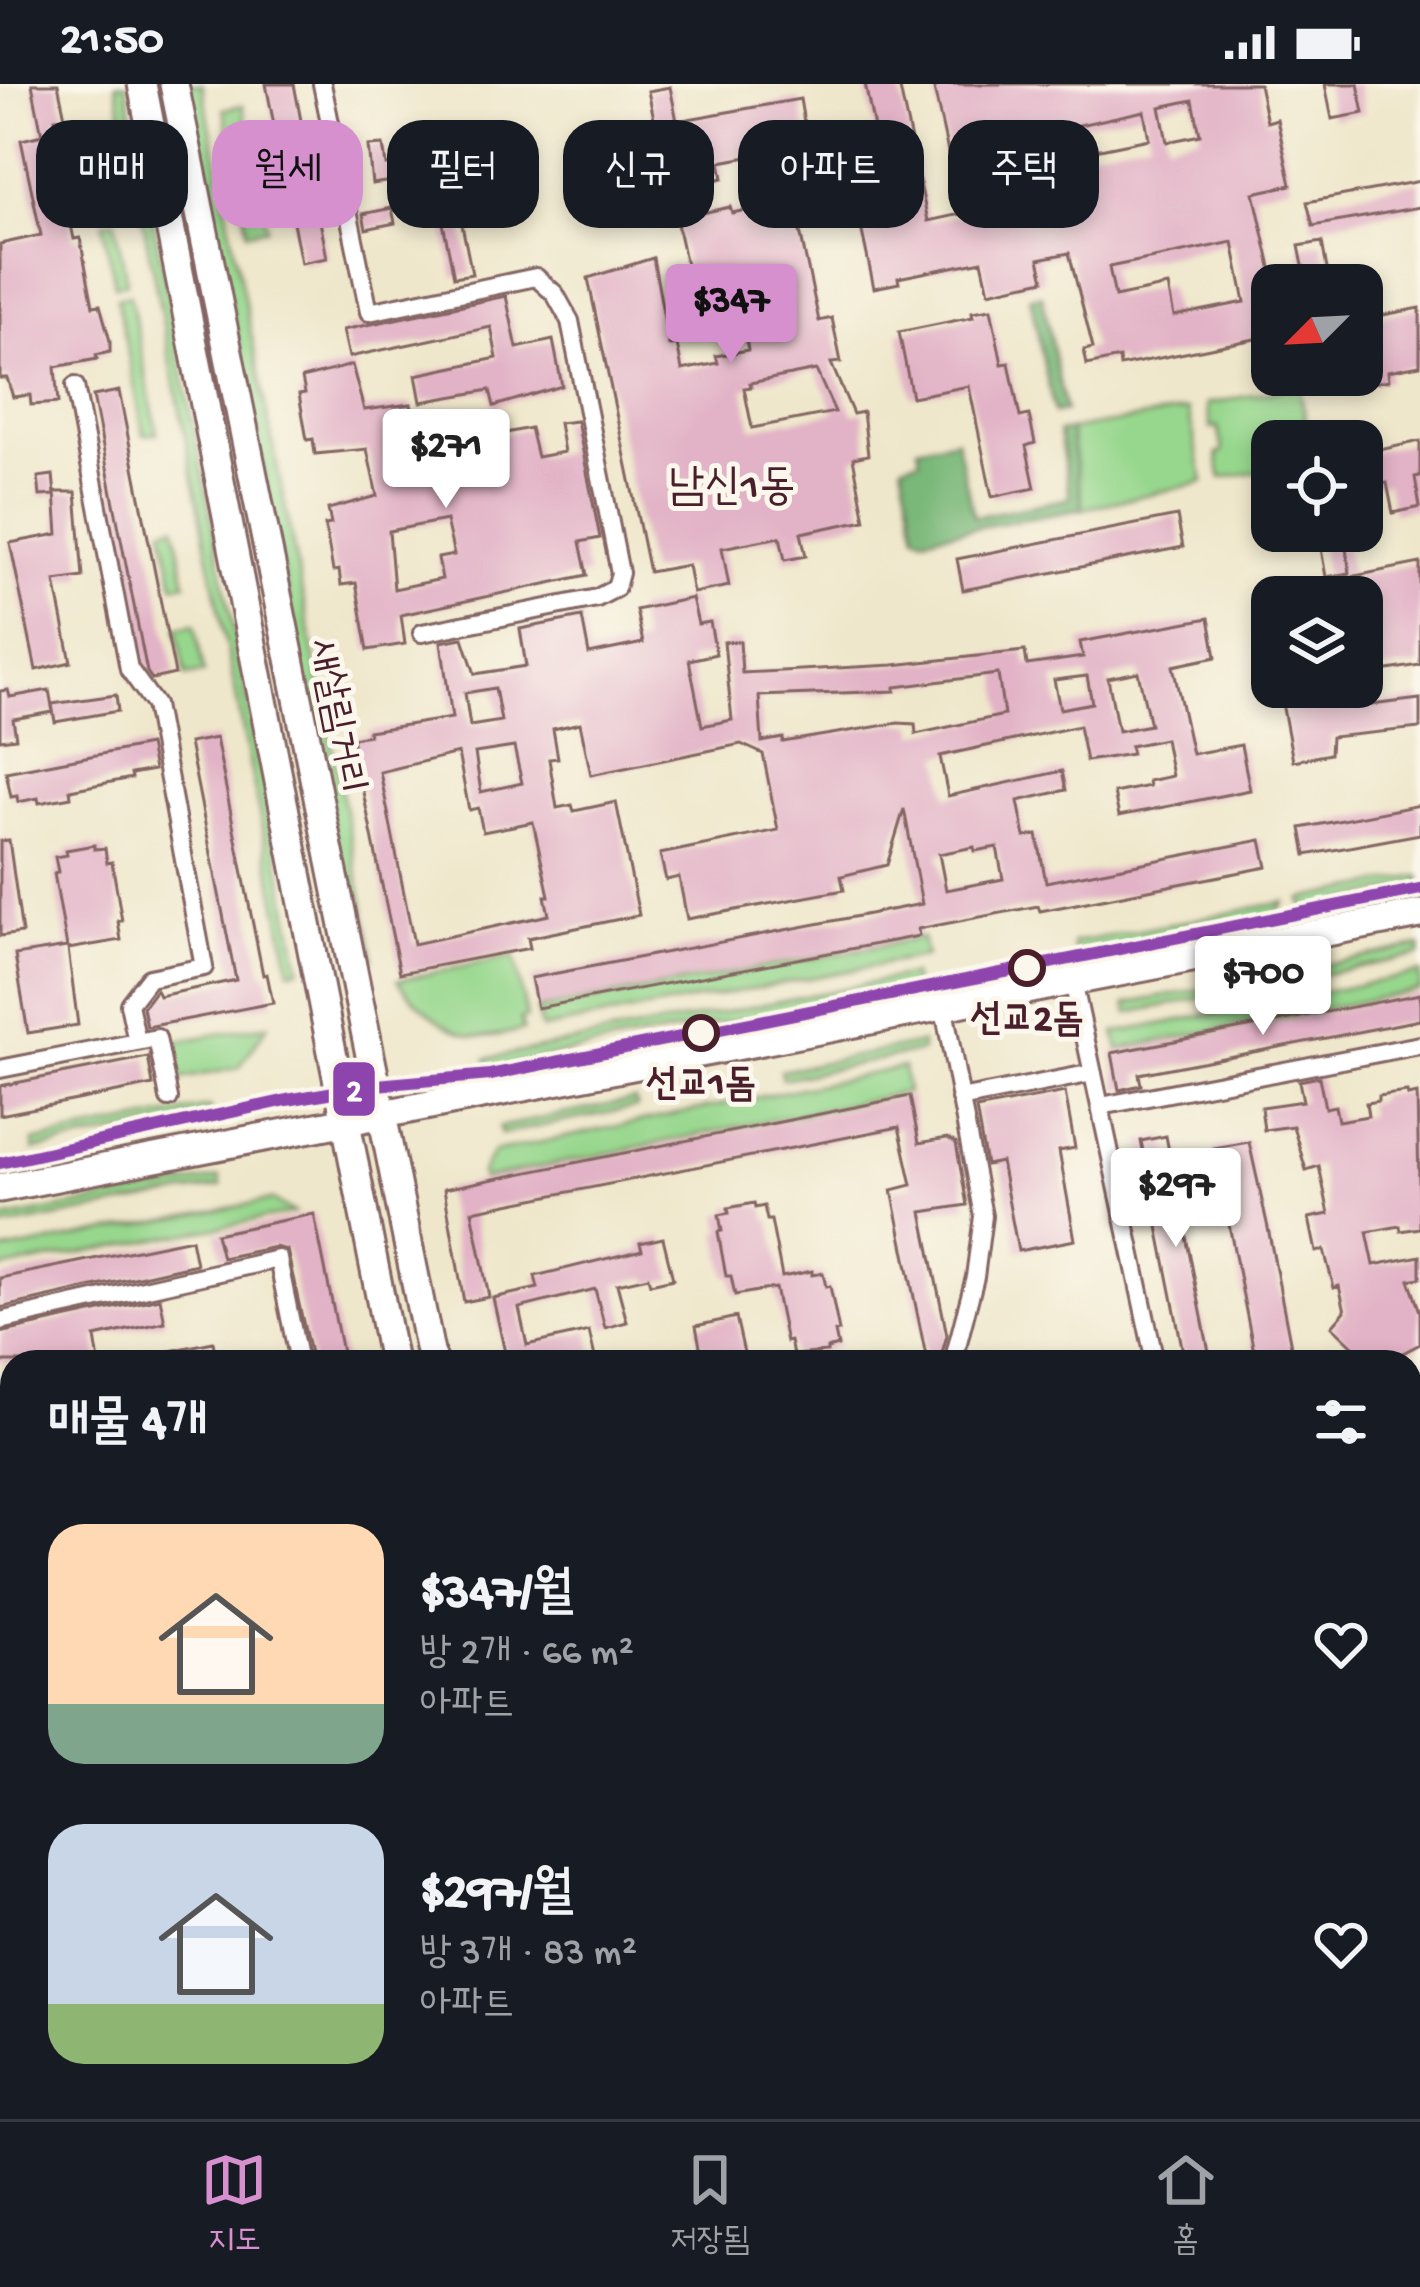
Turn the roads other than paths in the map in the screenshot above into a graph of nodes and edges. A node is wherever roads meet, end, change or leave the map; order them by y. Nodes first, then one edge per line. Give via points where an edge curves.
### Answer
1 (142, 84) edge
2 (173, 84) edge
3 (322, 84) edge
4 (74, 386) dead end
5 (422, 633) dead end
6 (1420, 914) edge
7 (1072, 981) junction
8 (944, 1009) junction
9 (137, 1042) junction
10 (1420, 1046) edge
11 (0, 1069) edge
12 (1093, 1073) junction
13 (169, 1098) dead end
14 (960, 1099) junction
15 (1101, 1106) junction
16 (381, 1113) junction
17 (345, 1120) junction
18 (0, 1188) edge
19 (0, 1321) edge
20 (297, 1350) edge
21 (391, 1350) edge
22 (430, 1350) edge
23 (956, 1350) edge
24 (1152, 1350) edge

1 - 17 main road, 새살림거리
2 - 16 main road, 새살림거리
3 - 5 street via 369,312 536,277 555,293 570,321 620,573 616,588 597,598
4 - 9 street via 129,669 155,705 204,967 148,978 129,1004
6 - 7 main road
7 - 8 main road
7 - 12 street
8 - 14 street
8 - 16 main road
9 - 11 street
9 - 13 street via 158,1038
10 - 15 street
12 - 14 street
12 - 15 street
14 - 23 street via 983,1216
15 - 24 street
16 - 17 main road
16 - 22 main road, 새살림거리
17 - 18 main road
17 - 21 main road, 새살림거리
19 - 20 street via 278,1259

